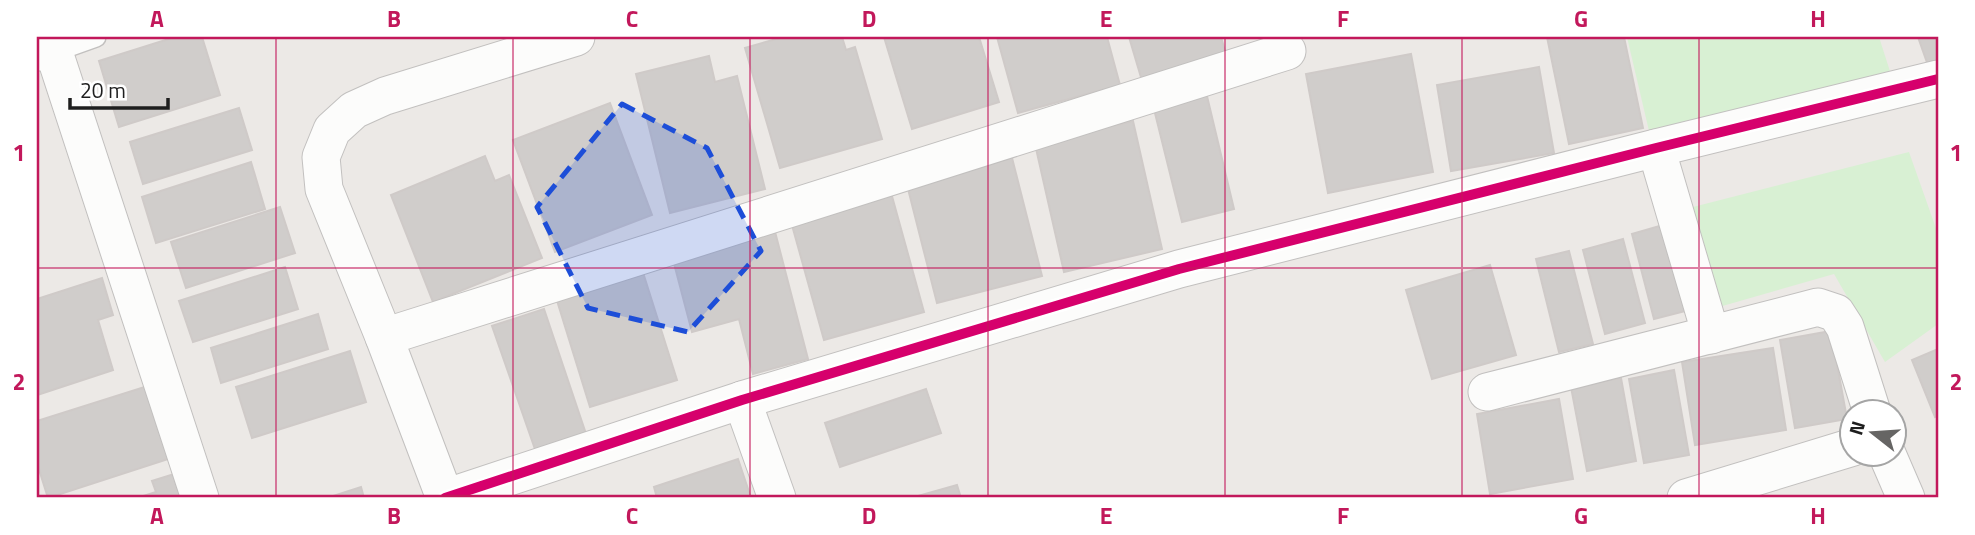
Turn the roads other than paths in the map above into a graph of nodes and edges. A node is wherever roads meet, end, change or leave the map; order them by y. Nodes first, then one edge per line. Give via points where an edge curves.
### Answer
1 (96, 37) edge
2 (576, 37) edge
3 (1287, 51) dead end
4 (45, 52) edge
5 (1938, 79) edge
6 (1656, 148) junction
7 (1711, 335) junction
8 (384, 337) junction
9 (1487, 392) dead end
10 (1868, 398) edge
11 (742, 400) junction
12 (1839, 451) edge
13 (1893, 468) edge
14 (200, 498) edge
15 (445, 498) edge
16 (777, 498) edge
17 (1686, 498) edge
18 (1906, 498) edge

1 - 4 lane
2 - 8 street via 385,96 354,110 332,130 321,157 324,188
3 - 8 street
4 - 14 street
5 - 6 street
6 - 7 street
6 - 11 street via 1179,269
7 - 9 street
7 - 10 street via 1818,307 1836,313 1845,327
8 - 15 street
11 - 15 street
11 - 16 street
12 - 17 street
13 - 18 street

